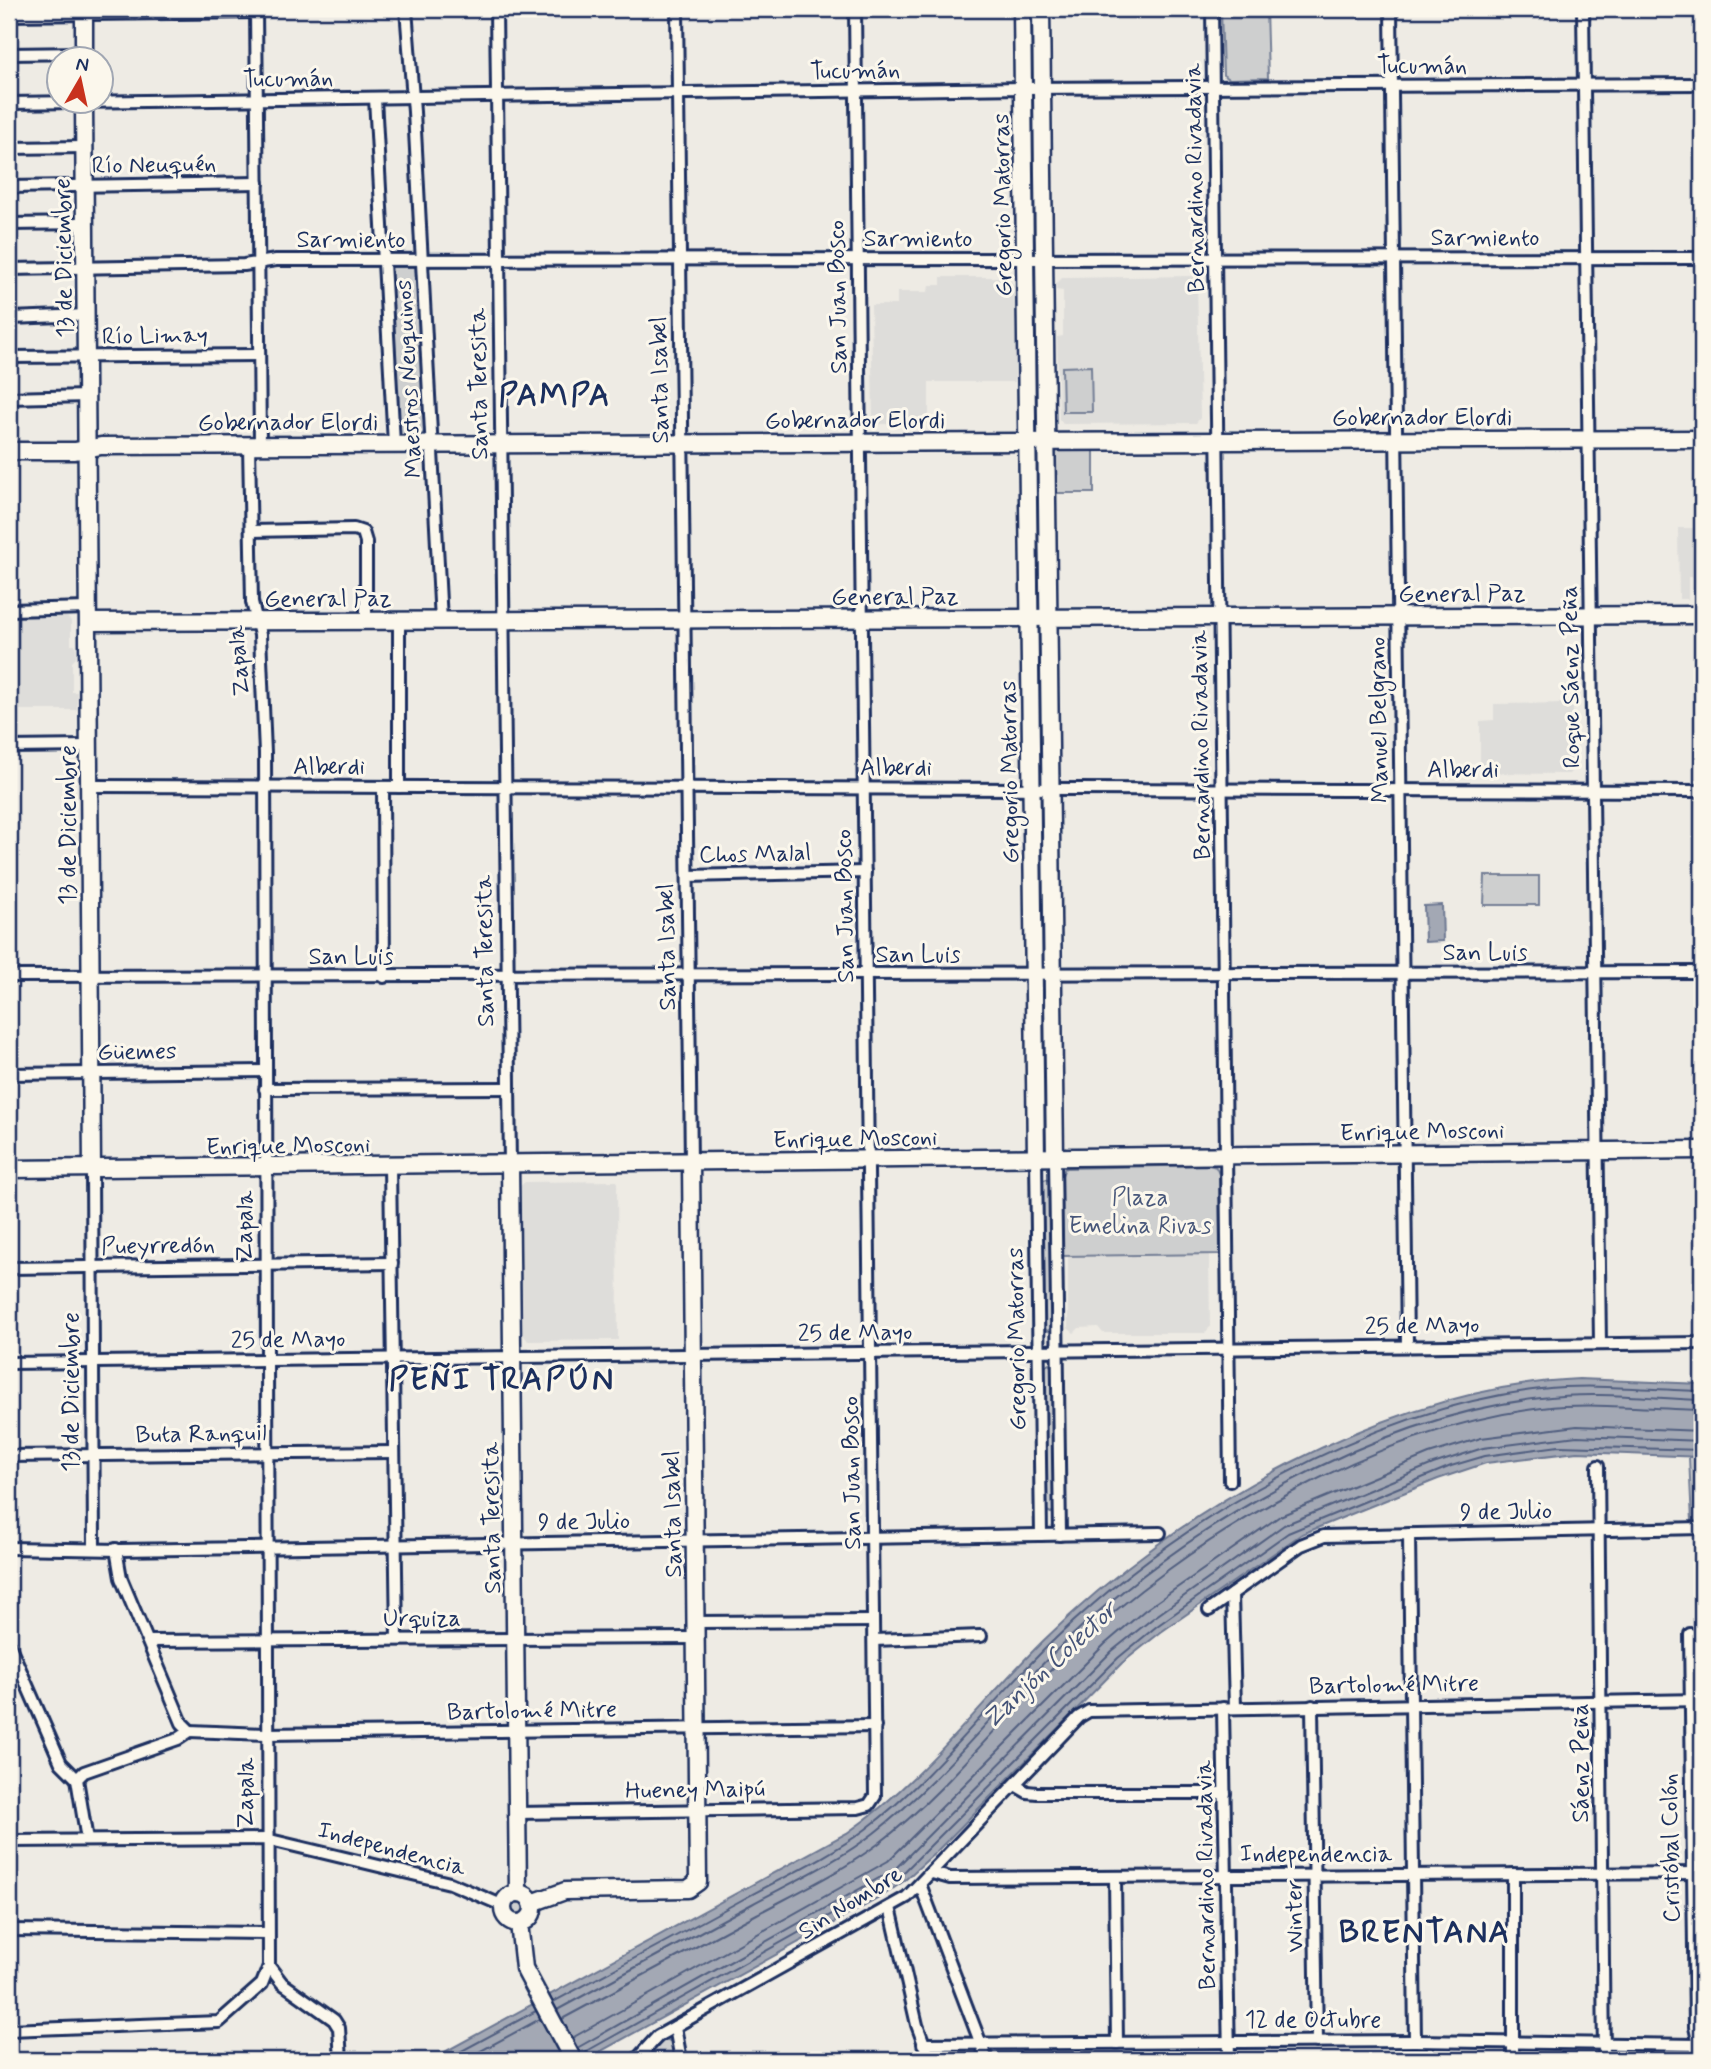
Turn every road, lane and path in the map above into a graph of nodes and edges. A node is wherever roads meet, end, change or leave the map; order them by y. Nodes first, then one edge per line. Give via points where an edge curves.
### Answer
1 (406, 9) edge
2 (496, 9) edge
3 (677, 9) edge
4 (855, 9) edge
5 (1022, 9) edge
6 (1041, 9) edge
7 (1213, 9) edge
8 (1391, 9) edge
9 (1583, 9) edge
10 (256, 10) edge
11 (84, 11) edge
12 (9, 15) edge
13 (84, 46) edge
14 (9, 54) edge
15 (46, 55) edge
16 (1702, 84) edge
17 (1584, 85) junction
18 (1392, 86) junction
19 (1213, 87) junction
20 (1023, 88) junction
21 (1042, 88) junction
22 (856, 91) junction
23 (678, 94) junction
24 (497, 96) junction
25 (413, 97) junction
26 (375, 98) junction
27 (257, 100) junction
28 (116, 102) edge
29 (9, 103) edge
30 (46, 103) edge
31 (85, 116) edge
32 (85, 147) junction
33 (9, 148) edge
34 (258, 183) junction
35 (85, 186) junction
36 (9, 187) edge
37 (86, 223) junction
38 (9, 225) edge
39 (1394, 258) junction
40 (1586, 258) junction
41 (1702, 258) edge
42 (680, 259) junction
43 (857, 259) junction
44 (1025, 259) junction
45 (1044, 259) junction
46 (1216, 259) junction
47 (384, 260) junction
48 (423, 260) junction
49 (499, 260) junction
50 (259, 263) junction
51 (86, 268) junction
52 (9, 269) edge
53 (87, 315) junction
54 (11, 318) dead end
55 (260, 355) junction
56 (9, 357) edge
57 (87, 357) junction
58 (87, 396) junction
59 (9, 398) edge
60 (1588, 439) junction
61 (1702, 439) edge
62 (1396, 440) junction
63 (1218, 441) junction
64 (860, 442) junction
65 (1027, 442) junction
66 (1046, 442) junction
67 (682, 443) junction
68 (394, 444) junction
69 (433, 444) junction
70 (501, 444) junction
71 (255, 445) junction
72 (88, 448) junction
73 (9, 451) edge
74 (251, 531) junction
75 (9, 610) edge
76 (89, 615) junction
77 (1591, 615) junction
78 (1702, 615) edge
79 (1398, 616) junction
80 (1220, 617) junction
81 (1030, 618) junction
82 (1048, 618) junction
83 (862, 619) junction
84 (503, 620) junction
85 (685, 620) junction
86 (257, 621) junction
87 (366, 621) junction
88 (399, 621) junction
89 (441, 621) junction
90 (89, 746) junction
91 (9, 747) edge
92 (90, 786) junction
93 (265, 786) junction
94 (383, 787) junction
95 (399, 787) junction
96 (505, 787) junction
97 (687, 788) junction
98 (864, 788) junction
99 (1032, 789) junction
100 (1050, 789) junction
101 (1222, 789) junction
102 (1400, 790) junction
103 (1593, 790) junction
104 (1702, 790) edge
105 (865, 872) junction
106 (688, 876) junction
107 (1595, 972) junction
108 (1702, 972) edge
109 (1402, 973) junction
110 (1224, 974) junction
111 (866, 975) junction
112 (1034, 975) junction
113 (1053, 975) junction
114 (9, 976) edge
115 (508, 976) junction
116 (689, 976) junction
117 (91, 977) junction
118 (265, 977) junction
119 (384, 977) junction
120 (265, 1071) junction
121 (91, 1073) junction
122 (9, 1074) edge
123 (509, 1088) junction
124 (265, 1089) junction
125 (1702, 1150) edge
126 (1597, 1151) junction
127 (1404, 1154) junction
128 (1227, 1156) junction
129 (1036, 1158) junction
130 (1055, 1158) junction
131 (868, 1160) junction
132 (691, 1162) junction
133 (510, 1165) junction
134 (390, 1166) junction
135 (265, 1168) junction
136 (9, 1169) edge
137 (92, 1170) junction
138 (391, 1263) junction
139 (265, 1265) junction
140 (92, 1267) junction
141 (9, 1268) edge
142 (1702, 1343) edge
143 (1600, 1344) junction
144 (1407, 1346) junction
145 (1229, 1348) junction
146 (1057, 1350) junction
147 (1039, 1351) junction
148 (870, 1353) junction
149 (694, 1355) junction
150 (512, 1357) junction
151 (393, 1359) junction
152 (265, 1360) junction
153 (93, 1362) junction
154 (9, 1363) edge
155 (394, 1452) junction
156 (266, 1453) junction
157 (9, 1456) edge
158 (93, 1456) junction
159 (1598, 1466) dead end
160 (1230, 1481) dead end
161 (1702, 1528) edge
162 (1599, 1530) junction
163 (1160, 1533) dead end
164 (1409, 1534) junction
165 (1041, 1535) junction
166 (1060, 1535) junction
167 (872, 1538) junction
168 (695, 1541) junction
169 (514, 1543) junction
170 (396, 1545) junction
171 (94, 1547) junction
172 (266, 1547) junction
173 (9, 1548) edge
174 (116, 1549) junction
175 (1232, 1594) junction
176 (1209, 1610) dead end
177 (873, 1621) junction
178 (696, 1630) junction
179 (1690, 1634) dead end
180 (981, 1636) dead end
181 (397, 1639) junction
182 (515, 1639) junction
183 (266, 1640) junction
184 (874, 1640) junction
185 (148, 1641) junction
186 (9, 1644) edge
187 (1696, 1700) edge
188 (1600, 1702) junction
189 (1411, 1705) junction
190 (1312, 1706) junction
191 (1229, 1708) junction
192 (1086, 1712) joint
193 (875, 1726) junction
194 (698, 1728) junction
195 (190, 1731) junction
196 (516, 1731) junction
197 (266, 1734) junction
198 (77, 1779) junction
199 (1015, 1785) junction
200 (1225, 1793) junction
201 (872, 1803) joint
202 (698, 1810) junction
203 (517, 1813) junction
204 (266, 1839) junction
205 (87, 1840) junction
206 (9, 1841) edge
207 (932, 1872) junction
208 (1698, 1873) edge
209 (1513, 1874) junction
210 (1602, 1874) junction
211 (1413, 1875) junction
212 (1226, 1876) junction
213 (1315, 1876) junction
214 (1115, 1877) junction
215 (920, 1884) junction
216 (518, 1893) junction
217 (532, 1903) junction
218 (504, 1906) junction
219 (890, 1907) junction
220 (519, 1923) junction
221 (9, 1930) edge
222 (268, 1933) junction
223 (269, 1966) junction
224 (675, 2027) junction
225 (9, 2030) edge
226 (1415, 2041) junction
227 (1228, 2042) junction
228 (1317, 2042) junction
229 (1513, 2042) junction
230 (980, 2043) junction
231 (1117, 2043) junction
232 (1603, 2043) junction
233 (923, 2044) junction
234 (1700, 2050) edge
235 (341, 2060) edge
236 (573, 2060) edge
237 (636, 2060) edge
238 (681, 2060) edge
239 (930, 2060) edge
240 (987, 2060) edge
241 (1229, 2060) edge
242 (1513, 2060) edge
243 (1604, 2060) edge

1 - 25 street, Maestros Neuquinos
2 - 24 street, Santa Teresita
3 - 23 street, Santa Isabel
4 - 22 street, San Juan Bosco
5 - 20 main road, Gregorio Matorras
6 - 21 main road, Gregorio Matorras
7 - 19 street, Bernardino Rivadavia
8 - 18 street, Manuel Belgrano
9 - 17 street, Roque Sáenz Peña
10 - 11 street
10 - 27 street, Zapala
11 - 12 street
11 - 13 main road
14 - 15 street
16 - 17 street, Tucumán
17 - 18 street, Tucumán
17 - 40 street, Roque Sáenz Peña
18 - 19 street, Tucumán
18 - 39 street, Manuel Belgrano
19 - 21 street, Tucumán
19 - 46 street, Bernardino Rivadavia
20 - 21 street, Tucumán
20 - 22 street, Tucumán
20 - 44 main road, Gregorio Matorras
21 - 45 main road, Gregorio Matorras
22 - 23 street, Tucumán
22 - 43 street, San Juan Bosco
23 - 24 street, Tucumán
23 - 42 street, Santa Isabel
24 - 25 street, Tucumán
24 - 49 street, Santa Teresita
25 - 26 street, Tucumán
25 - 48 street, Maestros Neuquinos
26 - 27 street, Tucumán
26 - 47 street, Maestros Neuquinos
27 - 28 street, Tucumán
27 - 34 street, Zapala
29 - 30 street, Tucumán
31 - 32 main road, 13 de Diciembre
32 - 33 street
32 - 35 main road, 13 de Diciembre
34 - 35 street, Río Neuquén
34 - 50 street, Zapala
35 - 36 street, Río Neuquén
35 - 37 main road, 13 de Diciembre
37 - 38 street
37 - 51 main road, 13 de Diciembre
39 - 40 street, Sarmiento
39 - 46 street, Sarmiento
39 - 62 street, Manuel Belgrano
40 - 41 street, Sarmiento
40 - 60 street, Roque Sáenz Peña
42 - 43 street, Sarmiento
42 - 49 street, Sarmiento
42 - 67 street, Santa Isabel
43 - 44 street, Sarmiento
43 - 64 street, San Juan Bosco
44 - 45 street, Sarmiento
44 - 65 main road, Gregorio Matorras
45 - 46 street, Sarmiento
45 - 66 main road, Gregorio Matorras
46 - 63 street, Bernardino Rivadavia
47 - 48 street, Sarmiento
47 - 50 street, Sarmiento
47 - 68 street, Maestros Neuquinos
48 - 49 street, Sarmiento
48 - 69 street, Maestros Neuquinos
49 - 70 street, Santa Teresita
50 - 51 street, Sarmiento
50 - 55 street, Zapala
51 - 52 street, Sarmiento
51 - 53 main road, 13 de Diciembre
53 - 54 street
53 - 57 main road, 13 de Diciembre
55 - 57 street, Río Limay
55 - 71 street, Zapala
56 - 57 street, Río Limay
57 - 58 main road, 13 de Diciembre
58 - 59 street
58 - 72 main road, 13 de Diciembre
60 - 61 main road, Gobernador Elordi
60 - 62 main road, Gobernador Elordi
60 - 77 street, Roque Sáenz Peña
62 - 63 main road, Gobernador Elordi
62 - 79 street, Manuel Belgrano
63 - 66 main road, Gobernador Elordi
63 - 80 street, Bernardino Rivadavia
64 - 65 main road, Gobernador Elordi
64 - 67 main road, Gobernador Elordi
64 - 83 street, San Juan Bosco
65 - 66 main road, Gobernador Elordi
65 - 81 main road, Gregorio Matorras
66 - 82 main road, Gregorio Matorras
67 - 70 main road, Gobernador Elordi
67 - 85 street, Santa Isabel
68 - 69 main road, Gobernador Elordi
68 - 71 main road, Gobernador Elordi
69 - 70 main road, Gobernador Elordi
69 - 89 street, Maestros Neuquinos
70 - 84 street, Santa Teresita
71 - 72 main road, Gobernador Elordi
71 - 74 street, Zapala
72 - 73 main road, Gobernador Elordi
72 - 76 main road, 13 de Diciembre
74 - 86 street, Zapala
74 - 87 street via 363,532
75 - 76 street
76 - 86 main road, General Paz
76 - 90 main road, 13 de Diciembre
77 - 78 main road, General Paz
77 - 79 main road, General Paz
77 - 103 street, Roque Sáenz Peña
79 - 80 main road, General Paz
79 - 102 street, Manuel Belgrano
80 - 82 main road, General Paz
80 - 101 street, Bernardino Rivadavia
81 - 82 main road, General Paz
81 - 83 main road, General Paz
81 - 99 main road, Gregorio Matorras
82 - 100 main road, Gregorio Matorras
83 - 85 main road, General Paz
83 - 98 street, San Juan Bosco
84 - 85 main road, General Paz
84 - 89 main road, General Paz
84 - 96 street, Santa Teresita
85 - 97 street, Santa Isabel
86 - 87 main road, General Paz
86 - 93 street, Zapala
87 - 88 main road, General Paz
88 - 89 main road, General Paz
88 - 95 street
90 - 91 street
90 - 92 main road, 13 de Diciembre
92 - 93 street, Alberdi
92 - 117 main road, 13 de Diciembre
93 - 94 street, Alberdi
93 - 118 street, Zapala
94 - 95 street, Alberdi
94 - 119 street
95 - 96 street, Alberdi
96 - 97 street, Alberdi
96 - 115 street, Santa Teresita
97 - 98 street, Alberdi
97 - 106 street, Santa Isabel
98 - 99 street, Alberdi
98 - 105 street, San Juan Bosco
99 - 100 street, Alberdi
99 - 112 main road, Gregorio Matorras
100 - 101 street, Alberdi
100 - 113 main road, Gregorio Matorras
101 - 102 street, Alberdi
101 - 110 street, Bernardino Rivadavia
102 - 103 street, Alberdi
102 - 109 street, Manuel Belgrano
103 - 104 street, Alberdi
103 - 107 street, Roque Sáenz Peña
105 - 106 street, Chos Malal
105 - 111 street, San Juan Bosco
106 - 116 street, Santa Isabel
107 - 108 street, San Luis
107 - 109 street, San Luis
107 - 126 street, Roque Sáenz Peña
109 - 110 street, San Luis
109 - 127 street, Manuel Belgrano
110 - 113 street, San Luis
110 - 128 street, Bernardino Rivadavia
111 - 112 street, San Luis
111 - 116 street, San Luis
111 - 131 street, San Juan Bosco
112 - 113 street, San Luis
112 - 129 main road, Gregorio Matorras
113 - 130 main road, Gregorio Matorras
114 - 117 street, San Luis
115 - 116 street, San Luis
115 - 119 street, San Luis
115 - 123 street, Santa Teresita
116 - 132 street, Santa Isabel
117 - 118 street, San Luis
117 - 121 main road, 13 de Diciembre
118 - 119 street, San Luis
118 - 120 street, Zapala
120 - 121 street, Güemes
120 - 124 street, Zapala
121 - 122 street, Güemes
121 - 137 main road, 13 de Diciembre
123 - 124 street
123 - 133 street, Santa Teresita
124 - 135 street, Zapala
125 - 126 main road, Enrique Mosconi
126 - 127 main road, Enrique Mosconi
126 - 143 street, Roque Sáenz Peña
127 - 128 main road, Enrique Mosconi
127 - 144 street, Manuel Belgrano
128 - 130 main road, Enrique Mosconi
128 - 145 street, Bernardino Rivadavia
129 - 130 main road, Enrique Mosconi
129 - 131 main road, Enrique Mosconi
129 - 147 street, Gregorio Matorras
130 - 146 street, Gregorio Matorras
131 - 132 main road, Enrique Mosconi
131 - 148 street, San Juan Bosco
132 - 133 main road, Enrique Mosconi
132 - 149 main road, Santa Isabel
133 - 134 main road, Enrique Mosconi
133 - 150 main road, Santa Teresita
134 - 135 main road, Enrique Mosconi
134 - 138 street
135 - 137 main road, Enrique Mosconi
135 - 139 street, Zapala
136 - 137 main road, Enrique Mosconi
137 - 140 street, 13 de Diciembre
138 - 139 street, Pueyrredón
138 - 151 street
139 - 140 street, Pueyrredón
139 - 152 street, Zapala
140 - 141 street, Pueyrredón
140 - 153 street, 13 de Diciembre
142 - 143 street, 25 de Mayo
143 - 144 street, 25 de Mayo
144 - 145 street, 25 de Mayo
145 - 146 street, 25 de Mayo
145 - 160 street, Bernardino Rivadavia
146 - 147 street, 25 de Mayo
146 - 166 street, Gregorio Matorras
147 - 148 street, 25 de Mayo
147 - 165 street, Gregorio Matorras
148 - 149 street, 25 de Mayo
148 - 167 street, San Juan Bosco
149 - 150 street, 25 de Mayo
149 - 168 main road, Santa Isabel
150 - 151 street, 25 de Mayo
150 - 169 main road, Santa Teresita
151 - 152 street, 25 de Mayo
151 - 155 street
152 - 153 street, 25 de Mayo
152 - 156 street, Zapala
153 - 154 street, 25 de Mayo
153 - 158 street, 13 de Diciembre
155 - 156 street, Buta Ranquil
155 - 170 street
156 - 158 street, Buta Ranquil
156 - 172 street, Zapala
157 - 158 street, Buta Ranquil
158 - 171 street, 13 de Diciembre
159 - 162 street, Sáenz Peña
161 - 162 street, 9 de Julio
162 - 164 street, 9 de Julio
162 - 188 street, Sáenz Peña
163 - 166 street, 9 de Julio
164 - 175 street, 9 de Julio via 1331,1535 1312,1540
164 - 189 street
165 - 166 street, 9 de Julio
165 - 167 street, 9 de Julio
167 - 168 street, 9 de Julio
167 - 177 street, San Juan Bosco
168 - 169 street, 9 de Julio
168 - 178 main road, Santa Isabel
169 - 170 street, 9 de Julio
169 - 182 main road, Santa Teresita
170 - 172 street, 9 de Julio
170 - 181 street
171 - 173 street, 9 de Julio
171 - 174 street, 9 de Julio
172 - 174 street, 9 de Julio
172 - 183 street, Zapala
174 - 185 street via 119,1573
175 - 176 street
175 - 191 street, Bernardino Rivadavia
177 - 178 street, Urquiza
177 - 184 street, San Juan Bosco
178 - 182 street, Urquiza
178 - 194 main road, Santa Isabel
179 - 187 street, Cristóbal Colón
180 - 184 street
181 - 182 street, Urquiza
181 - 183 street, Urquiza
182 - 196 main road, Santa Teresita
183 - 185 street, Urquiza
183 - 197 street, Zapala
184 - 193 street, San Juan Bosco
185 - 195 street via 182,1723
186 - 198 street via 61,1763
187 - 188 street, Bartolomé Mitre
187 - 208 street, Cristóbal Colón
188 - 189 street, Bartolomé Mitre
188 - 210 street, Sáenz Peña
189 - 190 street, Bartolomé Mitre
189 - 211 street
190 - 191 street, Bartolomé Mitre
190 - 213 street, Winter
191 - 192 street, Bartolomé Mitre
191 - 200 street, Bernardino Rivadavia
192 - 199 street, Sin Nombre
193 - 194 street, Bartolomé Mitre
193 - 201 street, San Juan Bosco via 876,1793
194 - 196 street, Bartolomé Mitre
194 - 202 main road, Santa Isabel
195 - 197 street, Bartolomé Mitre
195 - 198 street via 84,1772
196 - 197 street, Bartolomé Mitre
196 - 203 main road, Santa Teresita
197 - 204 street, Zapala
198 - 205 street
199 - 200 street via 1037,1793
199 - 207 street, Sin Nombre
200 - 212 street, Bernardino Rivadavia
201 - 202 street, Hueney Maipú via 858,1808
202 - 203 street, Hueney Maipú
202 - 217 main road, Santa Isabel via 697,1885 688,1889 565,1891
203 - 216 main road, Santa Teresita
204 - 205 street, Independencia
204 - 218 street, Independencia via 450,1883
204 - 222 street, Zapala
205 - 206 street, Independencia
207 - 214 street, Independencia via 950,1878
207 - 215 street, Sin Nombre
208 - 210 street, Independencia
208 - 234 street, Cristóbal Colón via 1695,2027
209 - 210 street, Independencia
209 - 211 street, Independencia
209 - 229 street
210 - 232 street, Sáenz Peña
211 - 213 street, Independencia
211 - 226 street
212 - 213 street, Independencia
212 - 214 street, Independencia
212 - 227 street, Bernardino Rivadavia
213 - 228 street, Winter
214 - 231 street
215 - 219 street, Sin Nombre
215 - 230 street
216 - 217 main road
216 - 218 main road
217 - 220 main road via 531,1916
218 - 220 main road via 506,1917
219 - 224 street, Sin Nombre
219 - 233 street
220 - 236 main road via 522,1963
221 - 222 street
222 - 223 street, Zapala
223 - 225 street via 262,1983 219,2022
223 - 235 street via 282,1983 334,2020 339,2028
224 - 237 street, Sin Nombre via 648,2044
224 - 238 street
226 - 228 street, 12 de Octubre
226 - 229 street, 12 de Octubre
227 - 228 street, 12 de Octubre
227 - 231 street, 12 de Octubre
227 - 241 street, Bernardino Rivadavia
229 - 232 street, 12 de Octubre
229 - 242 street
230 - 231 street, 12 de Octubre
230 - 233 street, 12 de Octubre
230 - 240 street
232 - 234 street, 12 de Octubre
232 - 243 street, Sáenz Peña
233 - 239 street

